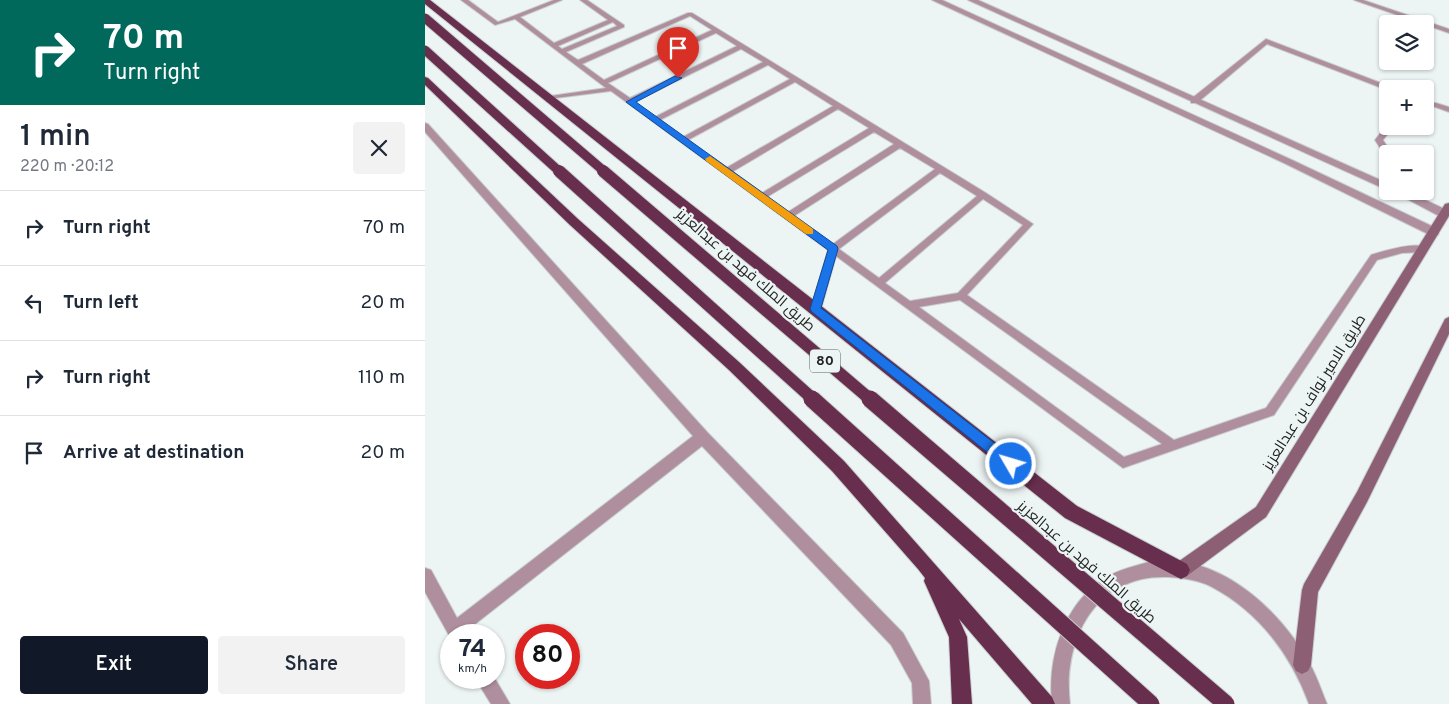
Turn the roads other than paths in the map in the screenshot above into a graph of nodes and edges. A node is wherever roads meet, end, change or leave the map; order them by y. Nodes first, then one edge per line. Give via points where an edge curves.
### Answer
1 (425, 0) edge
2 (463, 0) edge
3 (559, 0) edge
4 (583, 0) edge
5 (972, 0) edge
6 (1357, 0) edge
7 (942, 1) edge
8 (516, 17) junction
9 (425, 18) edge
10 (613, 20) junction
11 (717, 30) junction
12 (1449, 31) edge
13 (554, 45) junction
14 (742, 46) junction
15 (425, 50) edge
16 (562, 51) junction
17 (769, 62) junction
18 (578, 63) junction
19 (425, 80) edge
20 (796, 80) junction
21 (604, 82) junction
22 (1379, 84) edge
23 (613, 88) junction
24 (550, 98) junction
25 (1193, 100) junction
26 (630, 102) junction
27 (1436, 105) edge
28 (838, 106) junction
29 (1449, 110) edge
30 (655, 120) junction
31 (425, 126) edge
32 (875, 128) junction
33 (683, 140) junction
34 (900, 144) junction
35 (940, 169) junction
36 (727, 171) junction
37 (1367, 177) junction
38 (1379, 183) edge
39 (1355, 193) junction
40 (983, 195) junction
41 (762, 197) junction
42 (1416, 200) edge
43 (1420, 200) edge
44 (1422, 203) junction
45 (1447, 210) edge
46 (788, 216) junction
47 (1434, 232) junction
48 (833, 249) junction
49 (1423, 250) junction
50 (879, 282) junction
51 (961, 296) junction
52 (909, 305) junction
53 (815, 309) junction
54 (1449, 322) edge
55 (703, 437) junction
56 (1173, 446) junction
57 (924, 562) junction
58 (1181, 570) junction
59 (425, 576) edge
60 (452, 624) edge
61 (467, 624) edge
62 (1302, 665) junction
63 (491, 689) edge
64 (501, 704) edge
65 (921, 704) edge
66 (962, 704) edge
67 (1045, 704) edge
68 (1061, 704) edge
69 (1151, 704) edge
70 (1226, 704) edge
71 (1318, 704) edge

1 - 24 highway
2 - 8 lane via 497,24
3 - 8 lane
4 - 10 lane
5 - 25 street
6 - 12 lane
7 - 39 street
8 - 13 lane
9 - 70 highway, طريق الملك فهد بن عبدالعزيز / 80, bridge
10 - 13 lane
10 - 16 lane via 622,26
11 - 14 lane
11 - 18 lane via 690,14
11 - 21 lane
13 - 16 lane
14 - 17 lane
14 - 26 lane
15 - 69 highway, 80, bridge
16 - 18 lane
17 - 20 lane
17 - 30 lane
18 - 21 lane
19 - 57 highway via 804,433
20 - 28 lane
20 - 33 lane
21 - 23 lane
22 - 25 lane via 1266,41
23 - 24 lane
23 - 26 lane
24 - 53 highway
25 - 37 street
26 - 30 lane
27 - 29 lane
28 - 32 lane
28 - 36 lane
30 - 33 lane
31 - 55 street
32 - 34 lane
32 - 41 lane
33 - 36 lane
34 - 35 lane
34 - 46 lane
35 - 40 lane
35 - 48 lane
36 - 41 lane
37 - 38 street
37 - 39 street
39 - 47 street
40 - 50 lane
40 - 51 lane via 1029,224
41 - 46 lane
42 - 44 street
43 - 44 lane
44 - 45 street
45 - 47 main road, طريق الامير نواف بن عبدالعزيز
46 - 48 lane
47 - 49 main road, طريق الامير نواف بن عبدالعزيز
48 - 50 lane
48 - 53 lane
49 - 56 lane via 1402,250 1374,257 1270,412
49 - 58 main road, طريق الامير نواف بن عبدالعزيز via 1261,512
50 - 52 lane
51 - 52 lane
51 - 56 lane
52 - 56 lane via 1123,463
53 - 58 highway via 1071,512
54 - 62 main road via 1362,497 1310,590
55 - 61 street
55 - 65 street via 897,639 920,681
57 - 66 highway via 958,637
57 - 67 highway
58 - 62 street via 1204,576 1248,600 1268,618
58 - 68 street via 1133,572 1111,582 1092,598 1077,618 1066,642 1061,671
59 - 60 street
62 - 71 street
63 - 64 street

